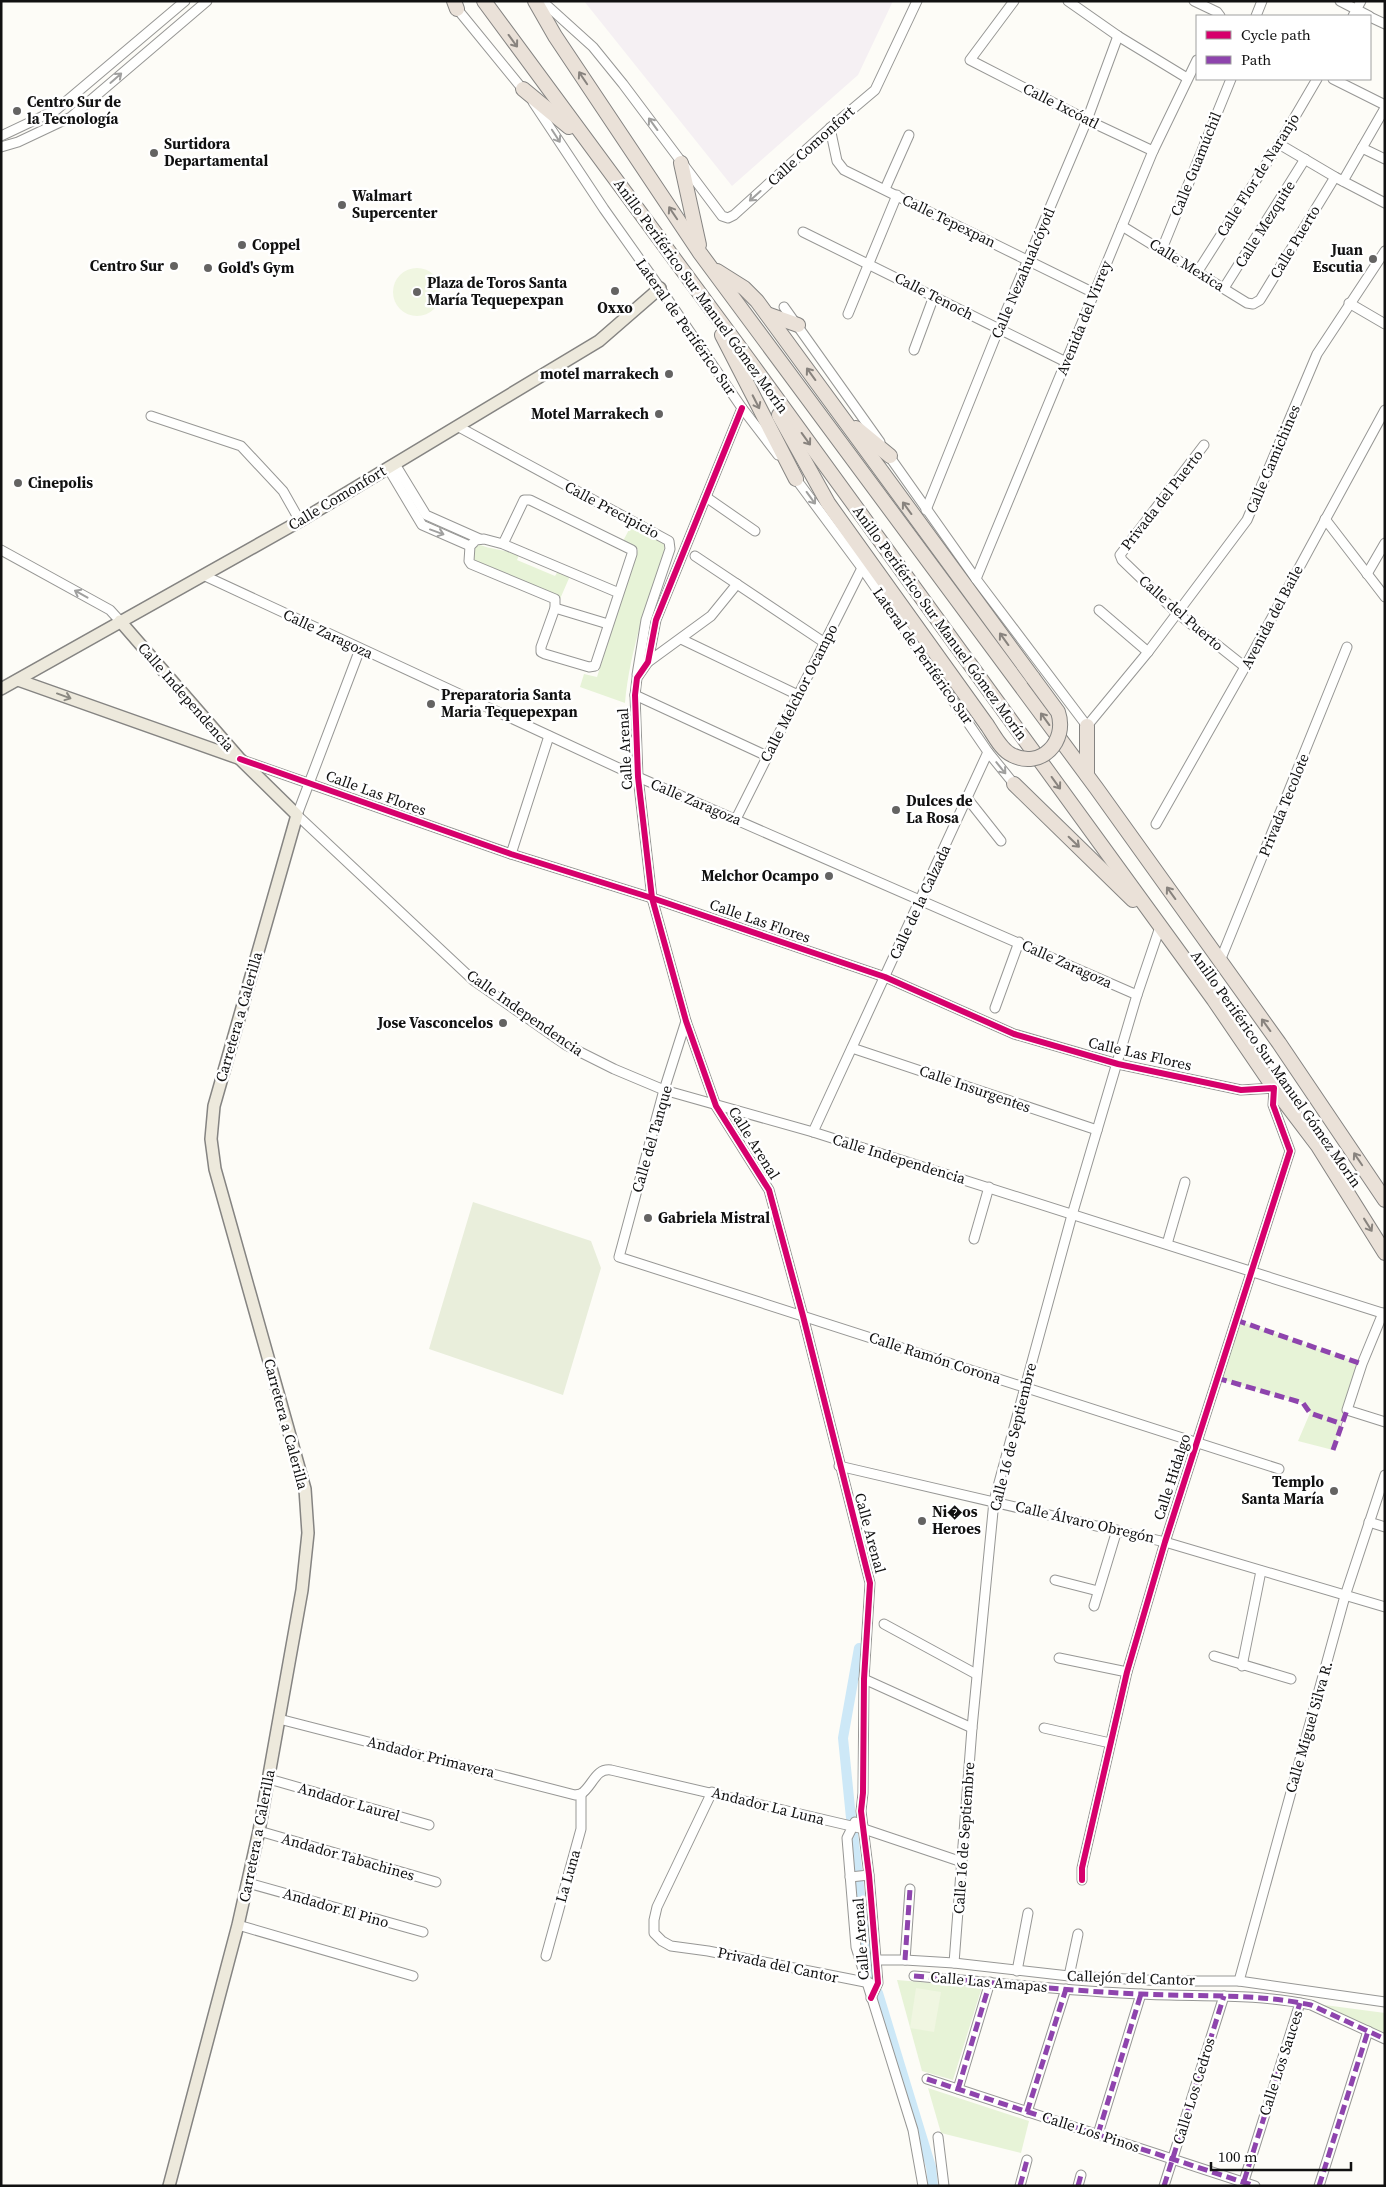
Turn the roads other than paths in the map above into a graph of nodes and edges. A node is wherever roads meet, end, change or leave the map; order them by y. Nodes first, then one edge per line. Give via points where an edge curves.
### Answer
1 (185, 1) edge
2 (207, 1) edge
3 (484, 1) edge
4 (535, 1) edge
5 (542, 1) edge
6 (917, 1) edge
7 (1014, 1) edge
8 (1068, 1) edge
9 (1262, 1) edge
10 (1340, 1) edge
11 (1361, 1) edge
12 (1198, 2) edge
13 (454, 4) edge
14 (1354, 13) edge
15 (1218, 15) edge
16 (1256, 15) edge
17 (1371, 17) edge
18 (1385, 24) edge
19 (1118, 36) junction
20 (1196, 62) edge
21 (1187, 78) junction
22 (1231, 80) edge
23 (1316, 80) edge
24 (1335, 80) edge
25 (523, 89) junction
26 (1385, 107) edge
27 (1087, 120) junction
28 (830, 128) junction
29 (909, 135) dead end
30 (1, 136) edge
31 (586, 141) junction
32 (1280, 144) junction
33 (1, 147) edge
34 (1362, 148) junction
35 (1153, 150) junction
36 (1385, 158) edge
37 (1305, 159) junction
38 (681, 163) junction
39 (1339, 179) junction
40 (885, 190) junction
41 (897, 196) junction
42 (1385, 203) edge
43 (1122, 226) junction
44 (803, 232) dead end
45 (1162, 249) junction
46 (1385, 251) edge
47 (700, 253) junction
48 (1028, 260) junction
49 (869, 264) junction
50 (712, 269) junction
51 (1198, 271) junction
52 (660, 288) junction
53 (1224, 288) junction
54 (1094, 293) junction
55 (702, 296) junction
56 (934, 296) junction
57 (1349, 303) junction
58 (1253, 304) joint
59 (784, 307) dead end
60 (767, 314) junction
61 (848, 314) dead end
62 (1385, 324) edge
63 (798, 325) junction
64 (999, 328) junction
65 (914, 350) dead end
66 (1066, 362) junction
67 (751, 363) junction
68 (742, 408) junction
69 (1385, 410) edge
70 (840, 415) junction
71 (151, 416) dead end
72 (457, 426) junction
73 (1204, 445) dead end
74 (890, 456) junction
75 (391, 466) junction
76 (796, 479) junction
77 (706, 496) junction
78 (926, 510) junction
79 (1325, 519) junction
80 (300, 521) junction
81 (755, 531) dead end
82 (480, 539) junction
83 (503, 544) junction
84 (1385, 544) edge
85 (470, 546) junction
86 (1, 550) edge
87 (1120, 555) joint
88 (695, 556) dead end
89 (862, 568) junction
90 (1367, 574) junction
91 (205, 576) junction
92 (976, 579) junction
93 (737, 584) junction
94 (619, 593) junction
95 (1385, 598) edge
96 (555, 608) junction
97 (1099, 610) dead end
98 (1178, 613) junction
99 (120, 621) junction
100 (608, 624) junction
101 (681, 639) junction
102 (824, 643) junction
103 (1347, 648) dead end
104 (360, 649) junction
105 (1148, 652) junction
106 (648, 662) junction
107 (1245, 667) junction
108 (637, 678) junction
109 (18, 680) junction
110 (1, 689) edge
111 (635, 695) junction
112 (798, 695) junction
113 (1087, 726) junction
114 (549, 736) junction
115 (988, 752) junction
116 (767, 756) junction
117 (240, 759) junction
118 (1087, 775) junction
119 (638, 777) junction
120 (309, 782) junction
121 (1014, 784) joint
122 (967, 798) junction
123 (297, 815) junction
124 (736, 819) junction
125 (1156, 824) dead end
126 (1001, 841) dead end
127 (511, 854) junction
128 (652, 898) junction
129 (921, 899) junction
130 (1160, 926) junction
131 (1019, 942) junction
132 (1220, 961) junction
133 (885, 977) junction
134 (1136, 995) junction
135 (995, 1008) dead end
136 (686, 1021) junction
137 (852, 1048) junction
138 (1118, 1064) junction
139 (1274, 1088) junction
140 (664, 1090) junction
141 (716, 1106) junction
142 (1097, 1130) junction
143 (813, 1132) junction
144 (1185, 1182) dead end
145 (989, 1187) junction
146 (1385, 1200) edge
147 (1072, 1215) junction
148 (974, 1239) dead end
149 (1167, 1244) junction
150 (1385, 1252) edge
151 (619, 1257) joint
152 (1252, 1270) junction
153 (1384, 1314) edge
154 (803, 1316) junction
155 (1025, 1388) junction
156 (1385, 1422) edge
157 (1196, 1443) junction
158 (839, 1466) junction
159 (1278, 1469) dead end
160 (1385, 1475) edge
161 (994, 1501) junction
162 (1369, 1522) junction
163 (1385, 1526) edge
164 (1117, 1530) junction
165 (1165, 1542) junction
166 (1260, 1571) junction
167 (1054, 1580) dead end
168 (1098, 1591) junction
169 (1346, 1596) junction
170 (1094, 1606) dead end
171 (1385, 1607) edge
172 (884, 1624) dead end
173 (1214, 1656) dead end
174 (1059, 1658) dead end
175 (1242, 1666) junction
176 (1127, 1672) junction
177 (976, 1674) junction
178 (864, 1679) junction
179 (1290, 1679) dead end
180 (279, 1719) junction
181 (972, 1728) junction
182 (1044, 1728) dead end
183 (1110, 1743) junction
184 (269, 1779) junction
185 (712, 1792) junction
186 (582, 1794) junction
187 (861, 1811) junction
188 (429, 1825) dead end
189 (853, 1826) junction
190 (864, 1829) junction
191 (259, 1831) junction
192 (962, 1862) junction
193 (859, 1876) junction
194 (1082, 1880) dead end
195 (436, 1882) dead end
196 (248, 1884) junction
197 (910, 1889) dead end
198 (1028, 1913) dead end
199 (238, 1925) junction
200 (423, 1932) dead end
201 (1078, 1934) dead end
202 (546, 1956) dead end
203 (876, 1960) junction
204 (905, 1960) junction
205 (954, 1963) junction
206 (1017, 1971) junction
207 (413, 1976) dead end
208 (914, 1976) dead end
209 (1069, 1976) junction
210 (1239, 1981) junction
211 (990, 1982) junction
212 (866, 1983) junction
213 (878, 1983) junction
214 (1066, 1989) junction
215 (1141, 1994) junction
216 (1224, 1996) junction
217 (871, 1998) junction
218 (1385, 2002) edge
219 (1300, 2003) junction
220 (1368, 2032) junction
221 (1385, 2039) edge
222 (927, 2079) dead end
223 (958, 2089) junction
224 (1028, 2112) junction
225 (1098, 2134) junction
226 (938, 2137) dead end
227 (1173, 2158) junction
228 (1027, 2160) dead end
229 (1082, 2175) dead end
230 (1244, 2181) junction
231 (169, 2186) edge
232 (923, 2186) edge
233 (944, 2186) edge
234 (1020, 2186) edge
235 (1078, 2186) edge
236 (1164, 2186) edge
237 (1255, 2186) edge
238 (1319, 2186) edge

1 - 30 street via 56,110
33 -> 2 street via 75,114
3 -> 31 highway, Anillo Periférico Sur Manuel Gómez Morín
47 -> 4 highway, Anillo Periférico Sur Manuel Gómez Morín
38 -> 5 street via 593,47
6 - 28 street, Calle Comonfort via 875,90
7 - 27 street, Calle Ixcóatl via 970,60
8 - 19 street
9 - 16 street
10 - 14 street
11 - 14 street
12 - 15 street
13 - 25 street, Lateral de Periférico Sur
17 - 18 street
19 - 21 street
19 - 27 street, Calle Nezahualcóyotl
20 - 21 street, Avenida del Virrey
21 - 35 street, Avenida del Virrey
22 - 45 street, Calle Guamúchil
23 - 32 street, Calle Flor de Naranjo
24 - 26 street
25 - 31 highway
25 -> 52 street, Lateral de Periférico Sur
26 - 34 street, Calle Puerto
27 - 35 street, Calle Ixcóatl
27 - 48 street, Calle Nezahualcóyotl
28 -> 38 street, Calle Comonfort via 728,218 722,216
28 - 40 street, Calle Tepexpan via 839,166
29 - 40 street
31 - 55 highway, Anillo Periférico Sur Manuel Gómez Morín
32 - 37 street
32 - 51 street, Calle Flor de Naranjo
34 - 36 street
34 - 39 street, Calle Puerto
35 - 43 street, Avenida del Virrey
37 - 39 street
37 - 53 street, Calle Mezquite
38 - 47 highway
39 - 42 street
39 - 58 street, Calle Puerto via 1260,300
40 - 41 street, Calle Tepexpan
41 - 48 street, Calle Tepexpan
41 - 49 street
43 - 45 street, Calle Mexica
43 - 54 street, Avenida del Virrey
44 - 49 street, Calle Tenoch
45 - 51 street, Calle Mexica
46 - 57 street, Calle Camichines
47 - 50 highway, Anillo Periférico Sur Manuel Gómez Morín
48 - 54 street, Calle Tepexpan
48 - 64 street, Calle Nezahualcóyotl
49 - 56 street, Calle Tenoch
49 - 61 street
50 - 60 highway via 744,288
118 -> 50 highway, Anillo Periférico Sur Manuel Gómez Morín
51 - 53 street, Calle Mexica
52 - 68 street, Lateral de Periférico Sur
52 - 72 main road, Calle Comonfort via 600,341
53 - 58 street, Calle Mexica via 1246,303
54 - 66 street, Avenida del Virrey
55 - 67 highway, Anillo Periférico Sur Manuel Gómez Morín
55 -> 76 highway
56 - 64 street, Calle Tenoch
56 - 65 street
57 - 62 street
57 - 98 street, Calle Camichines via 1317,354 1247,520
59 - 63 street
60 - 63 highway
70 -> 60 highway
63 - 74 street
64 - 66 street, Calle Tenoch
64 - 78 street, Calle Nezahualcóyotl
66 - 92 street, Avenida del Virrey
67 -> 70 highway, bridge via 828,503 1005,751 1026,759 1037,758 1052,749 1060,735 1058,712
67 -> 130 highway, Anillo Periférico Sur Manuel Gómez Morín
68 - 76 street, Lateral de Periférico Sur
68 - 77 street, Calle Arenal
69 - 79 street, Avenida del Baile
70 - 74 highway
71 - 80 street via 241,446 283,491
72 - 75 main road, Calle Comonfort
72 - 108 street, Calle Precipicio via 669,542 670,548 646,620
73 - 87 street, Privada del Puerto
74 - 78 street
75 - 80 main road, Calle Comonfort
75 - 82 street via 410,488 426,515
75 -> 85 street via 422,525
76 -> 89 street, Lateral de Periférico Sur
77 - 81 street
77 - 106 street, Calle Arenal via 656,620
78 - 92 street
79 - 90 street
79 - 107 street, Avenida del Baile
80 - 91 main road, Calle Comonfort
82 - 83 street
82 - 85 street
83 - 94 street
83 - 94 street via 522,501 525,498 530,500 631,548 632,554
84 - 90 street
85 - 96 street via 468,558 471,564 554,599
99 -> 86 street, Calle Independencia via 110,610
87 - 98 street, Calle del Puerto
88 - 93 street
89 - 102 street, Calle Melchor Ocampo
89 - 115 street, Lateral de Periférico Sur
90 - 95 street
91 - 99 main road, Calle Comonfort
91 - 104 street, Calle Zaragoza
92 - 113 street
93 - 101 street via 711,616
93 - 102 street
94 - 100 street
96 - 100 street
96 - 100 street via 541,647 545,654 594,667
97 - 105 street
98 - 105 street, Calle Camichines
98 - 107 street, Calle del Puerto
99 - 109 main road, Calle Comonfort
99 - 117 main road, Calle Independencia
101 - 106 street
101 - 112 street
102 - 112 street, Calle Melchor Ocampo
103 - 132 street, Privada Tecolote
104 - 114 street, Calle Zaragoza
104 - 120 street
105 - 113 street, Calle Camichines
106 - 108 street, Calle Arenal
107 - 125 street, Avenida del Baile
108 - 111 street, Calle Arenal
109 - 110 main road, Calle Comonfort
109 -> 117 main road, Calle Las Flores
111 - 116 street
111 - 119 street, Calle Arenal
112 - 116 street, Calle Melchor Ocampo
113 - 118 highway
114 - 119 street, Calle Zaragoza
114 - 127 street
115 -> 121 street, Lateral de Periférico Sur
115 - 122 street, Calle de la Calzada
116 - 124 street, Calle Melchor Ocampo
117 - 120 street, Calle Las Flores
117 - 123 main road, Calle Independencia
132 -> 118 highway, Anillo Periférico Sur Manuel Gómez Morín
119 - 124 street, Calle Zaragoza
119 - 128 street, Calle Arenal
120 - 123 street
120 - 127 street, Calle Las Flores
121 -> 130 highway
122 - 126 street
122 - 129 street, Calle de la Calzada
123 - 140 street, Calle Independencia via 474,980 566,1045
123 - 180 main road, Carretera a Calerilla via 214,1106 211,1139 215,1169 305,1489 308,1533 302,1590
124 - 129 street, Calle Zaragoza
127 - 128 street, Calle Las Flores
128 - 133 street, Calle Las Flores
128 - 136 street, Calle Arenal
129 - 131 street, Calle Zaragoza
129 - 133 street, Calle de la Calzada
130 - 134 street, Calle 16 de Septiembre
130 - 139 highway, Anillo Periférico Sur Manuel Gómez Morín
131 - 134 street, Calle Zaragoza
131 - 135 street
146 -> 132 highway, Anillo Periférico Sur Manuel Gómez Morín via 1279,1042
133 - 137 street, Calle de la Calzada
133 - 138 street, Calle Las Flores via 1014,1034
134 - 138 street, Calle 16 de Septiembre
136 - 140 street, Calle del Tanque
136 - 141 street, Calle Arenal
137 - 142 street, Calle Insurgentes
137 - 143 street, Calle de la Calzada
138 - 139 street, Calle Las Flores via 1242,1090
138 - 142 street, Calle 16 de Septiembre
139 -> 150 highway, Anillo Periférico Sur Manuel Gómez Morín via 1318,1146
139 - 152 street, Calle Hidalgo via 1273,1105 1290,1151
140 - 141 street, Calle Independencia
140 - 151 street, Calle del Tanque
141 - 143 street, Calle Independencia
141 - 154 street, Calle Arenal via 769,1190
142 - 147 street, Calle 16 de Septiembre
143 - 145 street, Calle Independencia
144 - 149 street
145 - 147 street, Calle Independencia
145 - 148 street
147 - 149 street, Calle Independencia
147 - 155 street, Calle 16 de Septiembre
149 - 152 street, Calle Independencia
151 - 154 street, Calle Ramón Corona
152 - 153 street, Calle Independencia
152 - 157 street, Calle Hidalgo
153 - 156 street via 1362,1364 1347,1410
154 - 155 street, Calle Ramón Corona
154 - 158 street, Calle Arenal
155 - 157 street, Calle Ramón Corona
155 - 161 street, Calle 16 de Septiembre
157 - 159 street, Calle Ramón Corona
157 - 165 street, Calle Hidalgo
158 - 161 street, Calle Álvaro Obregón
158 - 178 street, Calle Arenal via 870,1583
160 - 162 street, Calle Miguel Silva R.
161 - 164 street, Calle Álvaro Obregón
161 - 177 street, Calle 16 de Septiembre
162 - 163 street
162 - 169 street, Calle Miguel Silva R.
164 - 165 street, Calle Álvaro Obregón
164 - 168 street
165 - 166 street, Calle Álvaro Obregón
165 - 176 street, Calle Hidalgo
166 - 169 street, Calle Álvaro Obregón
166 - 175 street
167 - 168 street
168 - 170 street
169 - 171 street, Calle Álvaro Obregón
169 - 210 street, Calle Miguel Silva R.
172 - 177 street
173 - 175 street
174 - 176 street
175 - 179 street
176 - 183 street, Calle Hidalgo
177 - 181 street, Calle 16 de Septiembre
178 - 181 street
178 - 187 street, Calle Arenal
180 - 184 main road, Carretera a Calerilla
180 - 186 street, Andador Primavera via 575,1795
181 - 192 street, Calle 16 de Septiembre
182 - 183 street
183 - 194 street, Calle Hidalgo
184 - 188 street, Andador Laurel
184 - 191 main road, Carretera a Calerilla
185 - 186 street, Andador La Luna via 604,1769
185 - 189 street, Andador La Luna
185 - 212 street, Privada del Cantor via 657,1907 653,1926 658,1937 671,1946
186 - 202 street, La Luna via 581,1829
187 - 189 street, Calle Arenal
187 - 190 street, Calle Arenal
189 - 190 street, Andador La Luna
189 - 193 street, Calle Arenal via 847,1838
190 - 192 street, Andador La Luna
190 - 193 street, Calle Arenal
191 - 195 street, Andador Tabachines
191 - 196 main road, Carretera a Calerilla
192 - 205 street, Calle 16 de Septiembre
193 - 203 street, Calle Arenal
193 - 212 street, Calle Arenal via 856,1947
196 - 199 main road, Carretera a Calerilla
196 - 200 street, Andador El Pino
197 - 204 street
198 - 206 street
199 - 207 street
199 - 231 main road, Carretera a Calerilla
201 - 209 street
203 - 204 street, Callejón del Cantor
203 - 213 street, Calle Arenal
204 - 205 street, Callejón del Cantor
205 - 206 street, Callejón del Cantor
206 - 209 street, Callejón del Cantor
208 - 211 street, Calle Las Amapas
209 - 210 street, Callejón del Cantor
210 - 218 street, Callejón del Cantor
211 - 214 street, Calle Las Amapas
211 - 223 street
212 - 213 street, Privada del Cantor
212 - 217 street, Calle Arenal
213 - 217 street, Calle Arenal
214 - 215 street, Calle Las Amapas
214 - 224 street
215 - 216 street, Calle Las Amapas
215 - 225 street
216 - 219 street, Calle Las Amapas
216 - 227 street, Calle Los Cedros
217 - 232 street, Calle Arenal via 913,2130
219 - 220 street, Calle Las Amapas
219 - 230 street, Calle Los Sauces
220 - 221 street, Calle Las Amapas
220 - 238 street
222 - 223 street, Calle Los Pinos
223 - 224 street, Calle Los Pinos
224 - 225 street, Calle Los Pinos
225 - 227 street, Calle Los Pinos
226 - 233 street
227 - 230 street, Calle Los Pinos
227 - 236 street, Calle Los Cedros
228 - 234 street
229 - 235 street
230 - 237 street, Calle Los Pinos

